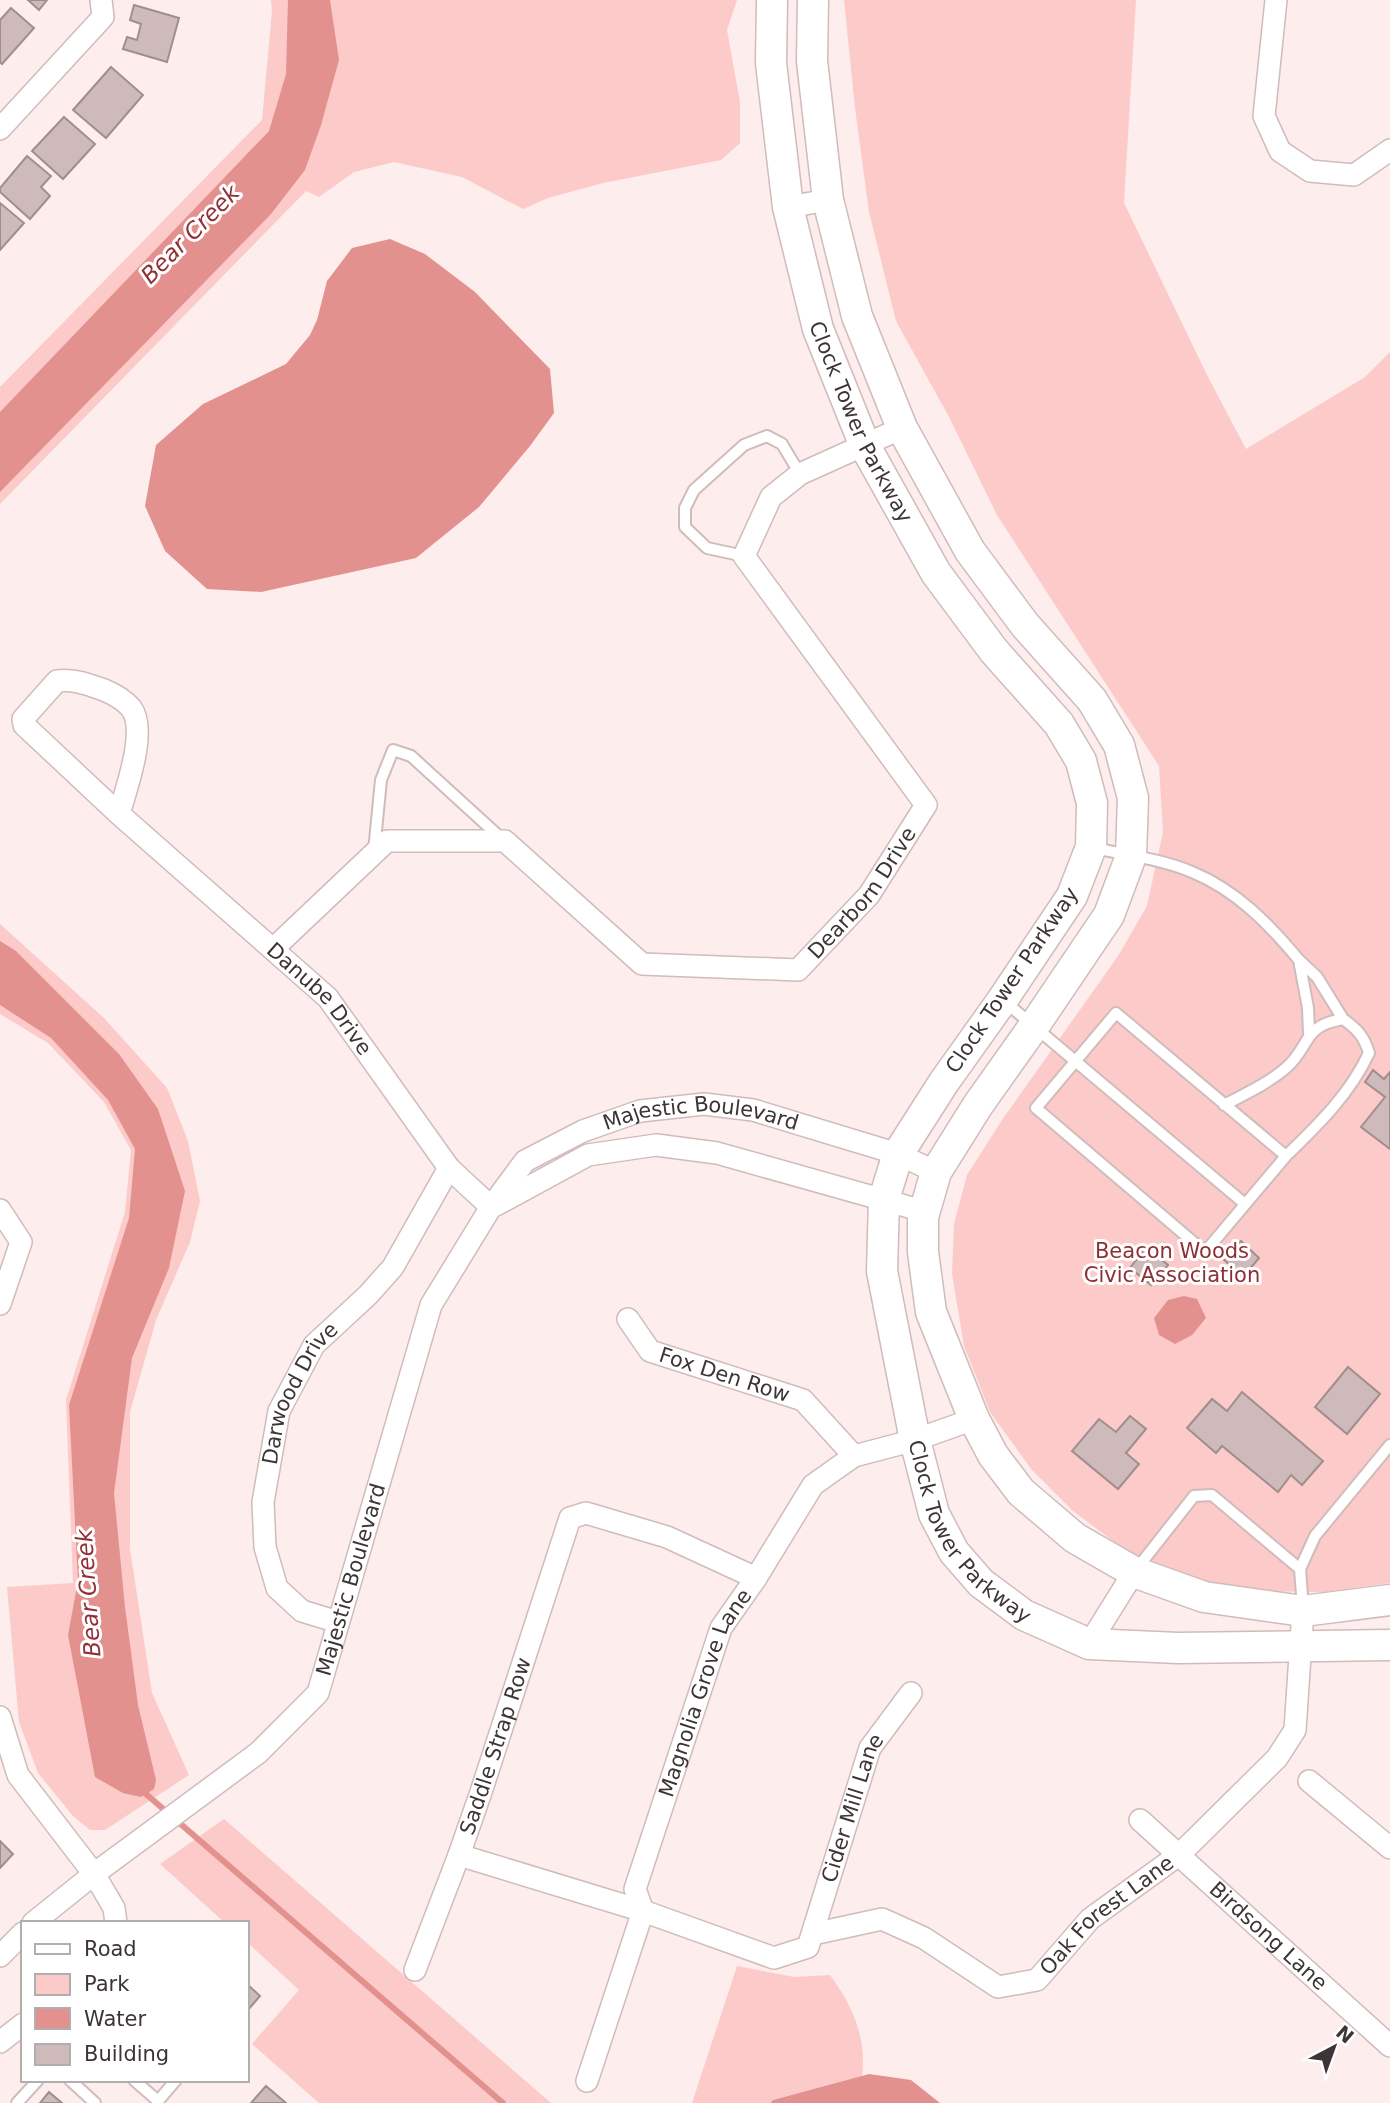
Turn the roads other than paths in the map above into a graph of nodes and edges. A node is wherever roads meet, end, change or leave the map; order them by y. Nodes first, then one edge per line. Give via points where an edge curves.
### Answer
1 (101, 0) edge
2 (772, 0) edge
3 (813, 0) edge
4 (1276, 0) edge
5 (0, 129) edge
6 (1390, 149) edge
7 (828, 200) junction
8 (788, 207) junction
9 (902, 428) junction
10 (866, 446) junction
11 (800, 474) junction
12 (744, 556) junction
13 (119, 814) junction
14 (505, 841) junction
15 (1091, 847) junction
16 (374, 853) junction
17 (1131, 856) junction
18 (273, 949) junction
19 (1299, 960) junction
20 (1003, 1000) junction
21 (1343, 1019) junction
22 (1034, 1026) junction
23 (1309, 1033) junction
24 (1076, 1061) junction
25 (1224, 1105) junction
26 (898, 1154) junction
27 (1286, 1156) junction
28 (449, 1168) junction
29 (936, 1172) junction
30 (884, 1199) junction
31 (1245, 1204) junction
32 (491, 1208) junction
33 (0, 1210) edge
34 (923, 1211) junction
35 (0, 1304) edge
36 (628, 1320) dead end
37 (974, 1419) junction
38 (915, 1440) junction
39 (1390, 1445) edge
40 (854, 1456) junction
41 (1300, 1569) junction
42 (1134, 1572) junction
43 (756, 1578) junction
44 (1390, 1600) edge
45 (1303, 1611) junction
46 (338, 1622) junction
47 (1089, 1644) junction
48 (1390, 1644) edge
49 (1301, 1646) junction
50 (911, 1693) dead end
51 (0, 1717) edge
52 (1309, 1781) dead end
53 (1140, 1820) dead end
54 (1390, 1848) edge
55 (1180, 1854) junction
56 (459, 1855) junction
57 (94, 1874) junction
58 (643, 1911) junction
59 (35, 1921) edge
60 (116, 1921) edge
61 (813, 1934) junction
62 (21, 1935) edge
63 (0, 1956) edge
64 (415, 1970) dead end
65 (1390, 2046) edge
66 (587, 2081) dead end
67 (36, 2082) edge
68 (71, 2082) edge
69 (136, 2082) edge
70 (174, 2082) edge
71 (17, 2103) edge
72 (96, 2103) edge

1 - 5 street via 103,18
2 - 8 street, Clock Tower Parkway via 771,63
3 - 7 street, Clock Tower Parkway via 812,61
4 - 6 street via 1264,116 1280,150 1310,171 1354,174
7 - 8 street
7 - 9 street, Clock Tower Parkway via 857,316
8 - 10 street, Clock Tower Parkway via 818,329
9 - 10 street
9 - 17 street, Clock Tower Parkway via 970,551 1025,625 1092,700 1119,745 1133,798
10 - 11 street
10 - 15 street, Clock Tower Parkway via 936,573 994,651 1059,724 1081,761 1092,803
11 - 12 street via 771,497
11 - 12 lane via 782,444 767,436 744,445 694,489 685,508 685,527 707,548
12 - 14 street, Dearborn Drive via 926,805 869,895 798,970 642,964
13 - 13 street, Danube Drive via 24,725 23,719 57,681 71,679 90,685 116,695 132,709 138,727 136,750
13 - 18 street, Danube Drive
14 - 16 street via 387,841
14 - 16 lane via 411,756 393,750 381,780
15 - 17 lane
15 - 20 street, Clock Tower Parkway via 1072,896
16 - 18 street
17 - 19 lane via 1190,871 1218,884 1271,926
17 - 22 street, Clock Tower Parkway via 1109,915
18 - 28 street, Danube Drive via 328,998
19 - 21 lane via 1317,977
19 - 23 lane
20 - 22 lane
20 - 26 street, Clock Tower Parkway
21 - 23 lane
21 - 27 lane via 1364,1037 1369,1052 1360,1072 1325,1118
22 - 24 lane
22 - 29 street, Clock Tower Parkway
23 - 25 lane via 1287,1066
24 - 25 lane via 1116,1013
24 - 31 lane
24 - 31 lane via 1036,1108 1205,1252
25 - 27 lane
26 - 29 street, Majestic Boulevard
26 - 30 street, Clock Tower Parkway
26 - 32 street, Majestic Boulevard via 753,1110 704,1104 640,1111 583,1131 525,1161
27 - 31 lane
28 - 32 street, Danube Drive
28 - 46 street, Darwood Drive via 393,1267 314,1345 279,1411 263,1502 265,1547 277,1588 302,1611
29 - 34 street, Clock Tower Parkway
30 - 32 street, Majestic Boulevard via 717,1153 656,1145 588,1155
30 - 34 street, Majestic Boulevard
30 - 38 street, Clock Tower Parkway via 882,1271
32 - 46 street, Majestic Boulevard via 431,1305
33 - 35 street via 21,1242
34 - 37 street, Clock Tower Parkway via 931,1312
36 - 40 street, Fox Den Row via 650,1351 803,1400
37 - 38 street, Magnolia Grove Lane
37 - 42 street, Clock Tower Parkway via 993,1455 1021,1492 1076,1538
38 - 40 street, Magnolia Grove Lane
38 - 47 street, Clock Tower Parkway via 934,1514 954,1552 981,1583 1024,1615
39 - 41 lane via 1315,1536
40 - 43 street, Magnolia Grove Lane via 813,1485
41 - 42 lane via 1212,1495 1194,1496
41 - 45 lane
42 - 45 street, Clock Tower Parkway via 1204,1597
42 - 47 street
43 - 56 street, Saddle Strap Row via 667,1537 586,1513 570,1518
43 - 58 street, Magnolia Grove Lane via 721,1628 689,1721 635,1889
44 - 45 street, Clock Tower Parkway
45 - 49 street, Oak Forest Lane
46 - 57 street, Majestic Boulevard via 318,1693 258,1753
47 - 49 street, Clock Tower Parkway
48 - 49 street, Clock Tower Parkway
49 - 55 street, Oak Forest Lane via 1295,1730 1278,1758
50 - 61 street, Cider Mill Lane via 870,1748
51 - 57 street via 18,1775
52 - 54 street
53 - 55 street, Birdsong Lane
55 - 61 street, Oak Forest Lane via 1090,1919 1037,1980 998,1987 924,1938 882,1919
55 - 65 street, Birdsong Lane
56 - 58 street, Oak Forest Lane
56 - 64 street, Saddle Strap Row
57 - 59 street, Majestic Boulevard
57 - 60 street via 114,1908
58 - 61 street, Oak Forest Lane via 774,1958 808,1947
58 - 66 street, Magnolia Grove Lane
62 - 63 street
67 - 71 lane
68 - 72 lane
69 - 70 lane via 158,2101

